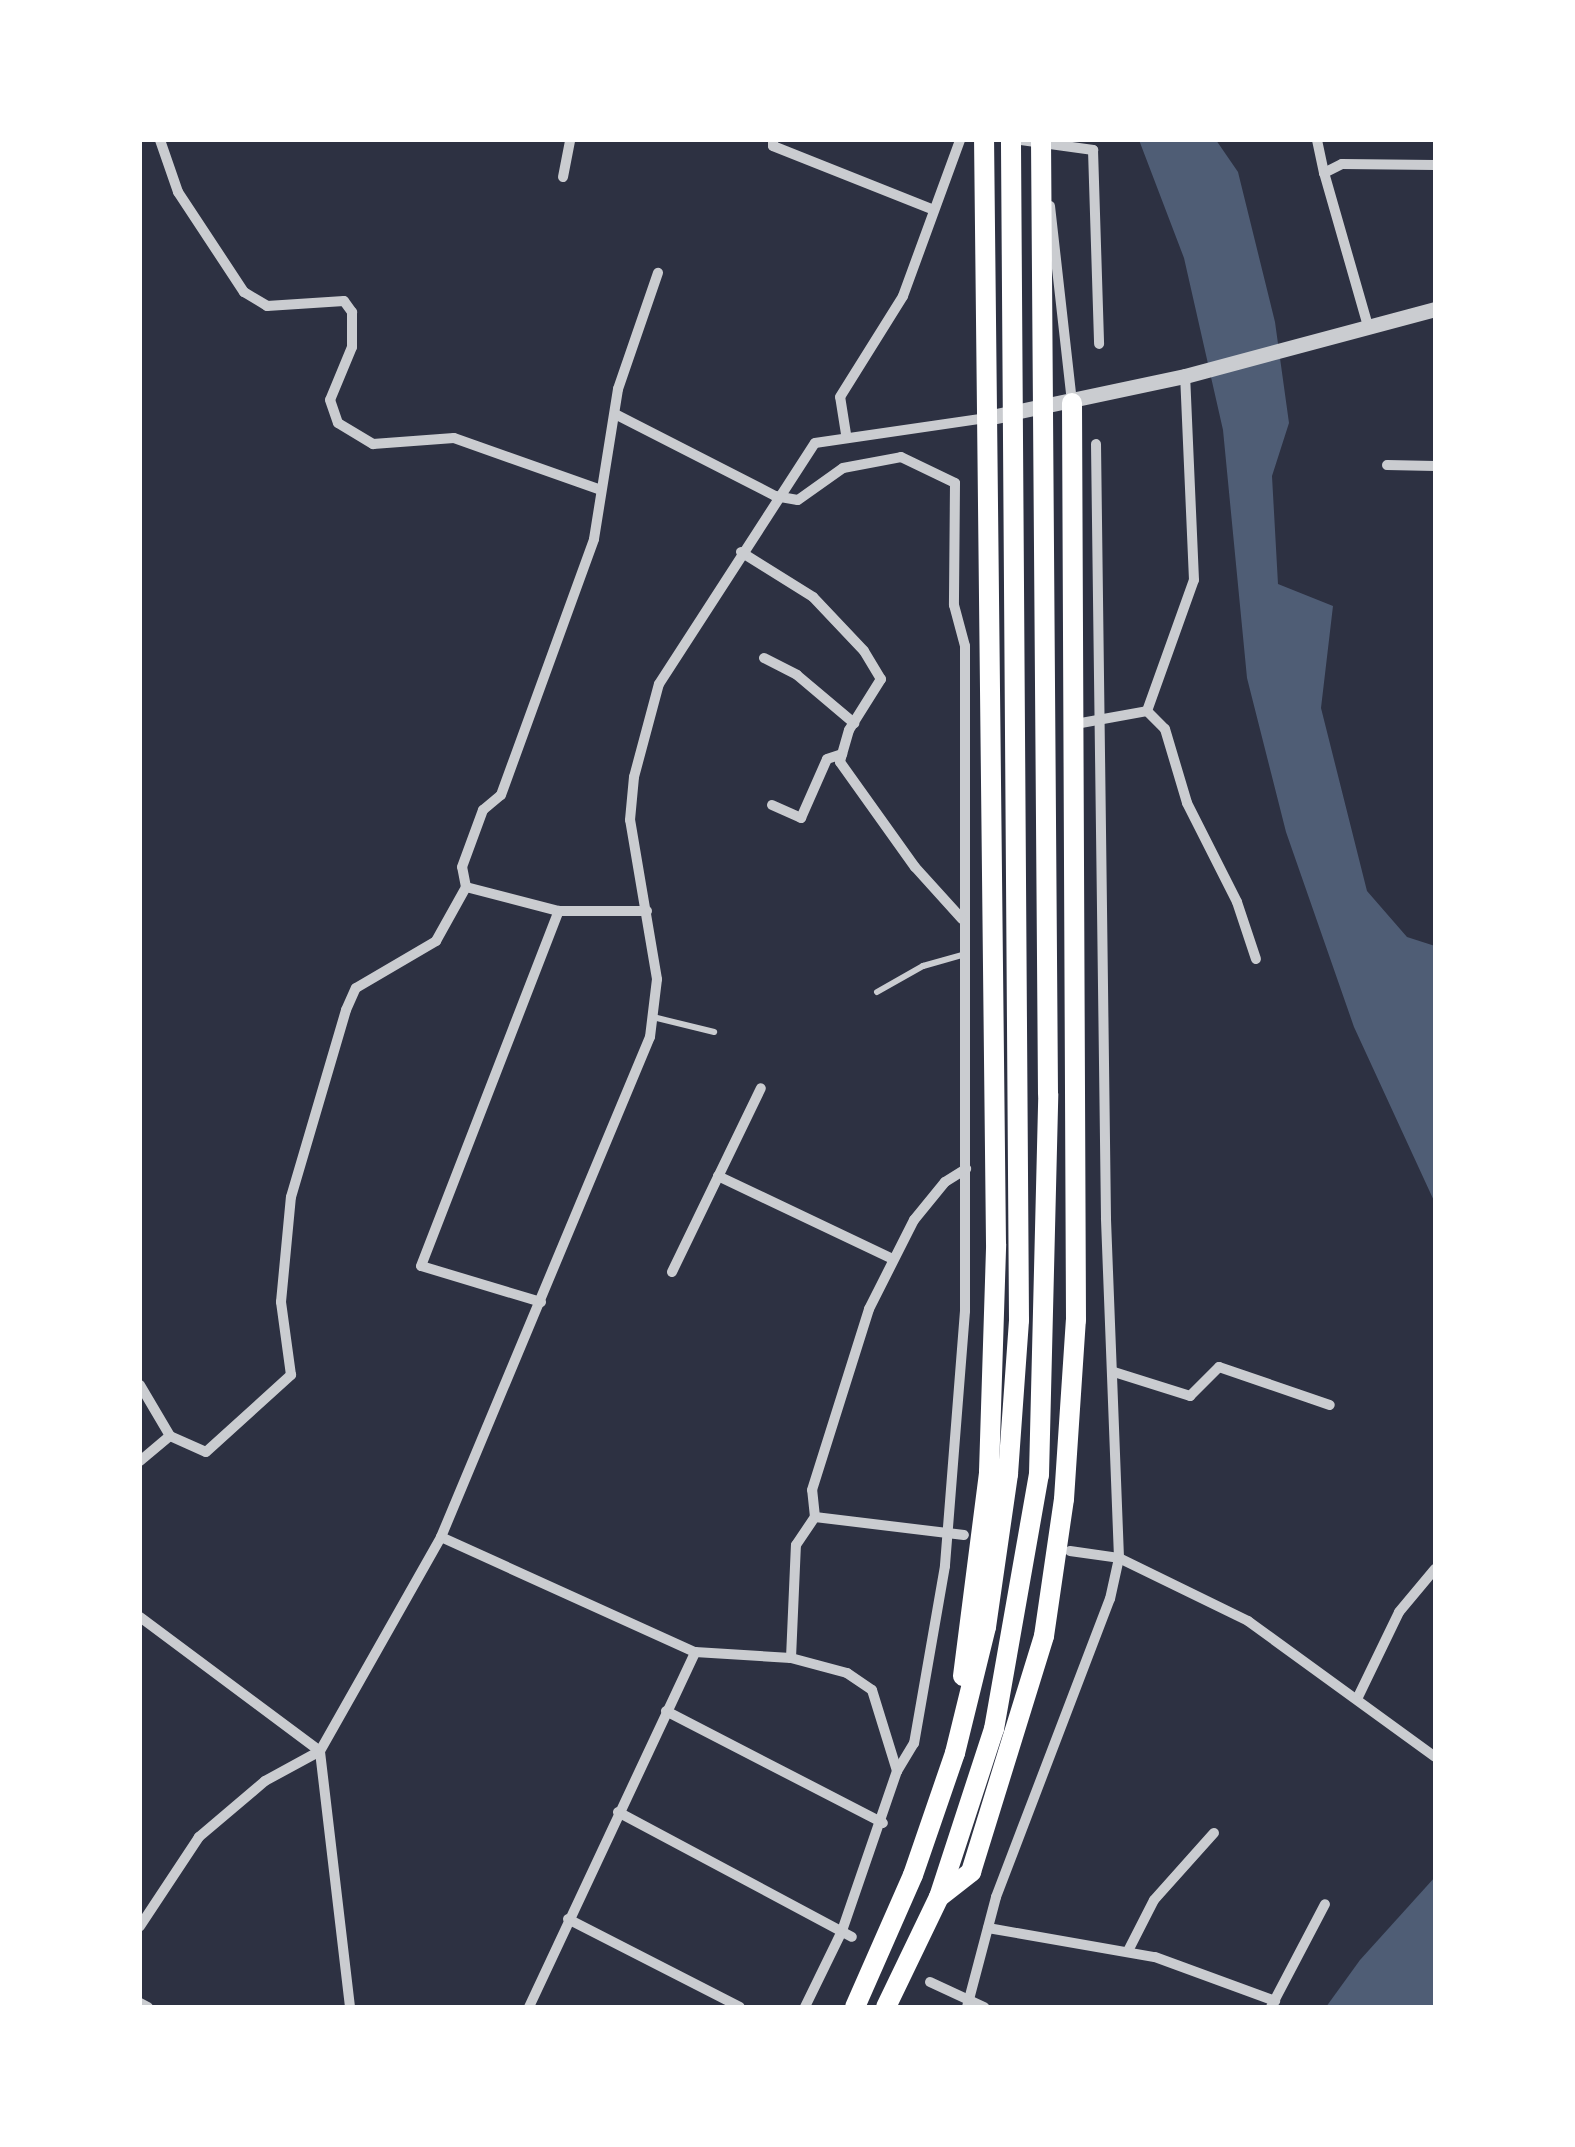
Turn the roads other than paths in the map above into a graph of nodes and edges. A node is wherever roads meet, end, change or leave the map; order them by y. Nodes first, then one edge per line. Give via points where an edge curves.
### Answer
1 (160, 140) edge
2 (570, 140) edge
3 (773, 140) edge
4 (960, 140) edge
5 (984, 140) edge
6 (1011, 140) edge
7 (1021, 140) edge
8 (1318, 140) edge
9 (1043, 141) edge
10 (1435, 165) edge
11 (1324, 173) junction
12 (562, 177) dead end
13 (934, 210) junction
14 (658, 273) dead end
15 (1435, 310) edge
16 (1363, 328) junction
17 (1099, 344) dead end
18 (1190, 374) junction
19 (1072, 403) junction
20 (617, 416) junction
21 (987, 418) junction
22 (846, 434) junction
23 (1096, 444) dead end
24 (1387, 466) dead end
25 (1435, 466) edge
26 (602, 490) junction
27 (775, 496) junction
28 (741, 552) junction
29 (764, 658) dead end
30 (1147, 710) junction
31 (854, 723) junction
32 (1100, 724) junction
33 (1069, 725) junction
34 (842, 754) junction
35 (772, 805) dead end
36 (466, 887) junction
37 (647, 911) junction
38 (559, 912) junction
39 (962, 920) junction
40 (962, 955) junction
41 (1256, 959) dead end
42 (877, 992) dead end
43 (654, 1017) junction
44 (714, 1032) dead end
45 (761, 1088) dead end
46 (966, 1170) junction
47 (718, 1176) junction
48 (893, 1259) junction
49 (672, 1272) dead end
50 (541, 1302) junction
51 (1114, 1372) junction
52 (140, 1386) edge
53 (1330, 1405) dead end
54 (170, 1436) junction
55 (140, 1461) edge
56 (815, 1516) junction
57 (948, 1532) junction
58 (964, 1535) dead end
59 (441, 1537) junction
60 (1070, 1551) dead end
61 (1118, 1558) junction
62 (1435, 1569) edge
63 (140, 1617) edge
64 (694, 1652) junction
65 (790, 1658) junction
66 (1358, 1697) junction
67 (666, 1711) junction
68 (320, 1751) junction
69 (955, 1753) junction
70 (1435, 1757) edge
71 (897, 1772) junction
72 (618, 1812) junction
73 (882, 1823) junction
74 (1214, 1834) dead end
75 (938, 1897) junction
76 (1325, 1904) dead end
77 (568, 1919) junction
78 (140, 1926) edge
79 (988, 1928) junction
80 (847, 1934) junction
81 (1128, 1951) junction
82 (930, 1982) dead end
83 (140, 2004) edge
84 (969, 2004) edge
85 (1273, 2004) edge
86 (148, 2007) edge
87 (350, 2007) edge
88 (529, 2007) edge
89 (740, 2007) edge
90 (805, 2007) edge
91 (854, 2007) edge
92 (886, 2007) edge
93 (984, 2007) edge

1 - 26 street via 178,192 244,292 267,306 344,301 352,312 352,346 330,400 338,422 373,444 454,438
2 - 12 street
3 - 13 street via 773,146
4 - 13 street
5 - 21 highway
6 - 69 highway via 1019,1320 1008,1474 986,1627
7 - 9 street
8 - 11 street
9 - 17 street via 1093,150
9 - 19 street
9 - 75 highway via 1048,1094 1040,1475 994,1729
10 - 11 street via 1342,164
11 - 16 street
13 - 22 street via 903,296 840,397
14 - 20 street via 618,389
15 - 16 street
16 - 18 street
18 - 19 street
18 - 30 street via 1194,580
19 - 21 street
19 - 33 highway
20 - 26 street
20 - 27 street
21 - 22 street
21 - 69 highway via 996,1244 988,1472
22 - 27 street via 815,443
23 - 32 street
24 - 25 street
26 - 36 street via 594,539 508,777 501,795 483,810 462,867
27 - 28 street
27 - 39 street via 798,500 843,468 901,457 955,483 954,604 965,646
28 - 31 street via 813,597 864,651 880,678
28 - 37 street via 676,649 644,727 630,820
29 - 31 street via 797,675
30 - 32 street
30 - 41 street via 1165,729 1187,803 1237,902
31 - 34 street
32 - 33 street
32 - 51 street
33 - 75 highway via 1076,1320 1064,1498 1044,1636 971,1872
34 - 35 street via 827,759 802,818
34 - 39 street via 840,762 914,867
36 - 38 street
36 - 54 street via 436,940 356,988 346,1010 291,1197 280,1302 292,1375 206,1452
37 - 38 street
37 - 43 street via 657,979
38 - 50 street via 420,1266
39 - 40 street
40 - 42 lane via 923,966
40 - 46 street
43 - 44 lane
43 - 50 street
45 - 47 street
46 - 48 street via 934,1194
46 - 57 street via 964,1312
47 - 48 street
47 - 49 street
48 - 56 street via 869,1309 812,1490
50 - 59 street
51 - 53 street via 1190,1396 1219,1367
51 - 61 street
52 - 54 street
54 - 55 street
56 - 57 street
56 - 65 street via 796,1545
57 - 58 street
57 - 71 street via 914,1743
59 - 64 street
59 - 68 street
60 - 61 street
61 - 66 street via 1248,1621
61 - 79 street via 1110,1599
62 - 66 street via 1400,1612
63 - 68 street
64 - 65 street
64 - 67 street
65 - 71 street via 847,1673 872,1690
66 - 70 street
67 - 72 street
67 - 73 street
68 - 78 street via 266,1781 200,1837
68 - 87 street
69 - 91 highway via 913,1875
71 - 73 street
72 - 77 street
72 - 80 street
73 - 80 street
74 - 81 street via 1154,1900
75 - 92 highway
76 - 85 street
77 - 88 street
77 - 89 street
79 - 81 street
79 - 84 street
80 - 90 street
81 - 85 street
82 - 84 street
83 - 86 street
84 - 93 street

